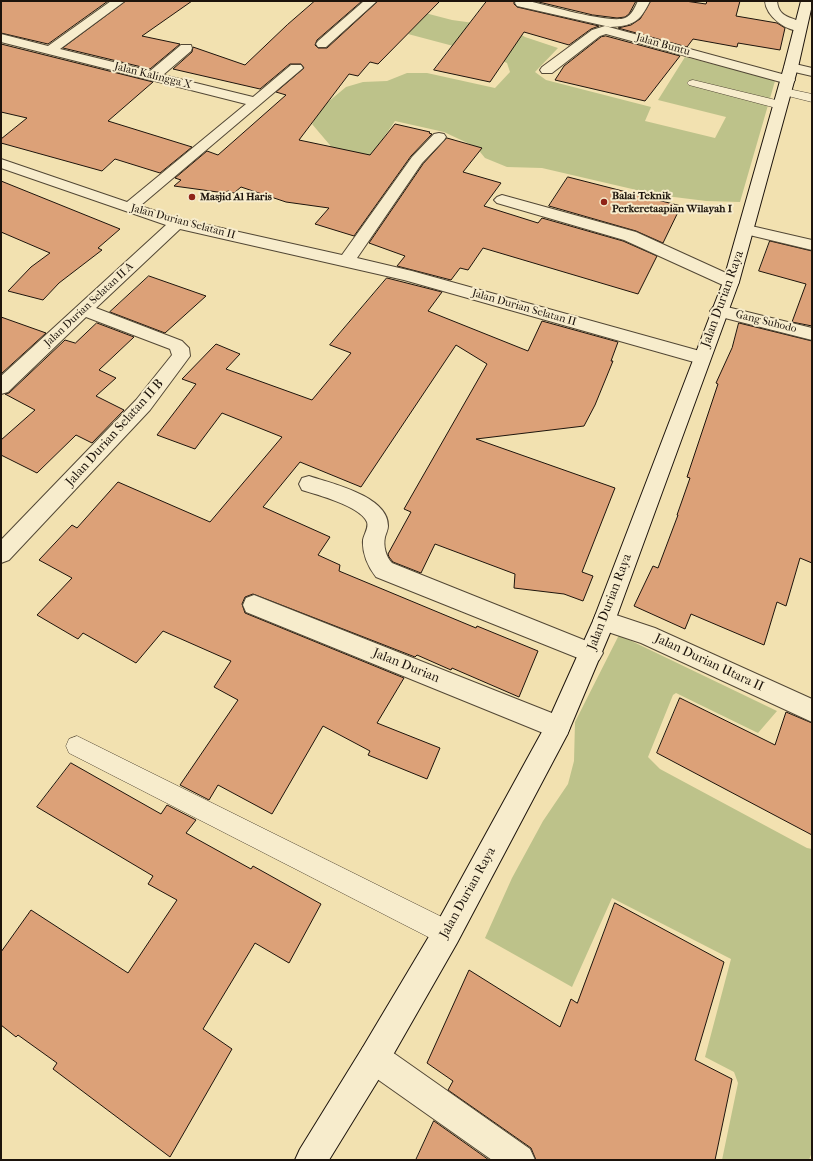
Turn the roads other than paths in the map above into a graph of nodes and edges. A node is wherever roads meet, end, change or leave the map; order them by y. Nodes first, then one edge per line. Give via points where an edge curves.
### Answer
1 (119, 1) edge
2 (371, 1) edge
3 (644, 1) edge
4 (772, 1) edge
5 (807, 1) edge
6 (519, 2) edge
7 (800, 27) junction
8 (1, 38) edge
9 (322, 44) dead end
10 (186, 48) dead end
11 (50, 50) junction
12 (296, 68) dead end
13 (547, 70) dead end
14 (153, 76) junction
15 (693, 83) dead end
16 (791, 83) edge
17 (812, 98) edge
18 (256, 102) junction
19 (439, 137) dead end
20 (1, 163) edge
21 (502, 200) dead end
22 (129, 208) junction
23 (177, 223) junction
24 (747, 230) junction
25 (812, 245) edge
26 (347, 261) junction
27 (731, 282) junction
28 (84, 310) junction
29 (719, 311) junction
30 (812, 334) edge
31 (701, 358) junction
32 (1, 387) edge
33 (309, 484) dead end
34 (1, 554) edge
35 (254, 605) dead end
36 (604, 621) junction
37 (590, 653) junction
38 (812, 711) edge
39 (558, 727) junction
40 (77, 746) dead end
41 (447, 933) junction
42 (374, 1058) junction
43 (311, 1160) edge
44 (520, 1160) edge

1 - 11 street
2 - 9 street
3 - 6 street via 634,20 627,23 610,23
4 - 7 street via 771,6 777,15
5 - 7 street, Jalan Durian Raya
7 - 16 street, Jalan Durian Raya
8 - 11 street, Jalan Kalingga X
10 - 14 street
11 - 14 street, Jalan Kalingga X
12 - 18 street
13 - 16 street, Jalan Buntu via 596,33 605,30
14 - 18 street, Jalan Kalingga X
15 - 16 lane
16 - 17 lane
16 - 24 street, Jalan Durian Raya
18 - 22 street
19 - 26 street via 417,160
20 - 22 street, Jalan Durian Selatan II
21 - 27 street via 630,236
22 - 23 street, Jalan Durian Selatan II
23 - 26 street, Jalan Durian Selatan II
23 - 28 street, Jalan Durian Selatan II A
24 - 25 street
24 - 27 street, Jalan Durian Raya
26 - 31 street, Jalan Durian Selatan II via 406,275
27 - 29 street, Jalan Durian Raya
28 - 32 street, Jalan Durian Selatan II A
28 - 34 street, Jalan Durian Selatan II B via 176,345 180,348 181,356 143,405
29 - 30 street, Gang Suhodo
29 - 31 street, Jalan Durian Raya
31 - 36 street, Jalan Durian Raya
33 - 37 street via 362,504 370,510 378,524 374,539 376,558 378,565 384,570
35 - 39 street, Jalan Durian
36 - 37 street, Jalan Durian Raya
36 - 38 street, Jalan Durian Utara II via 647,635
37 - 39 street, Jalan Durian Raya
39 - 41 street, Jalan Durian Raya
40 - 41 lane
41 - 42 street, Jalan Durian Raya
42 - 43 street, Jalan Durian Raya
42 - 44 street

